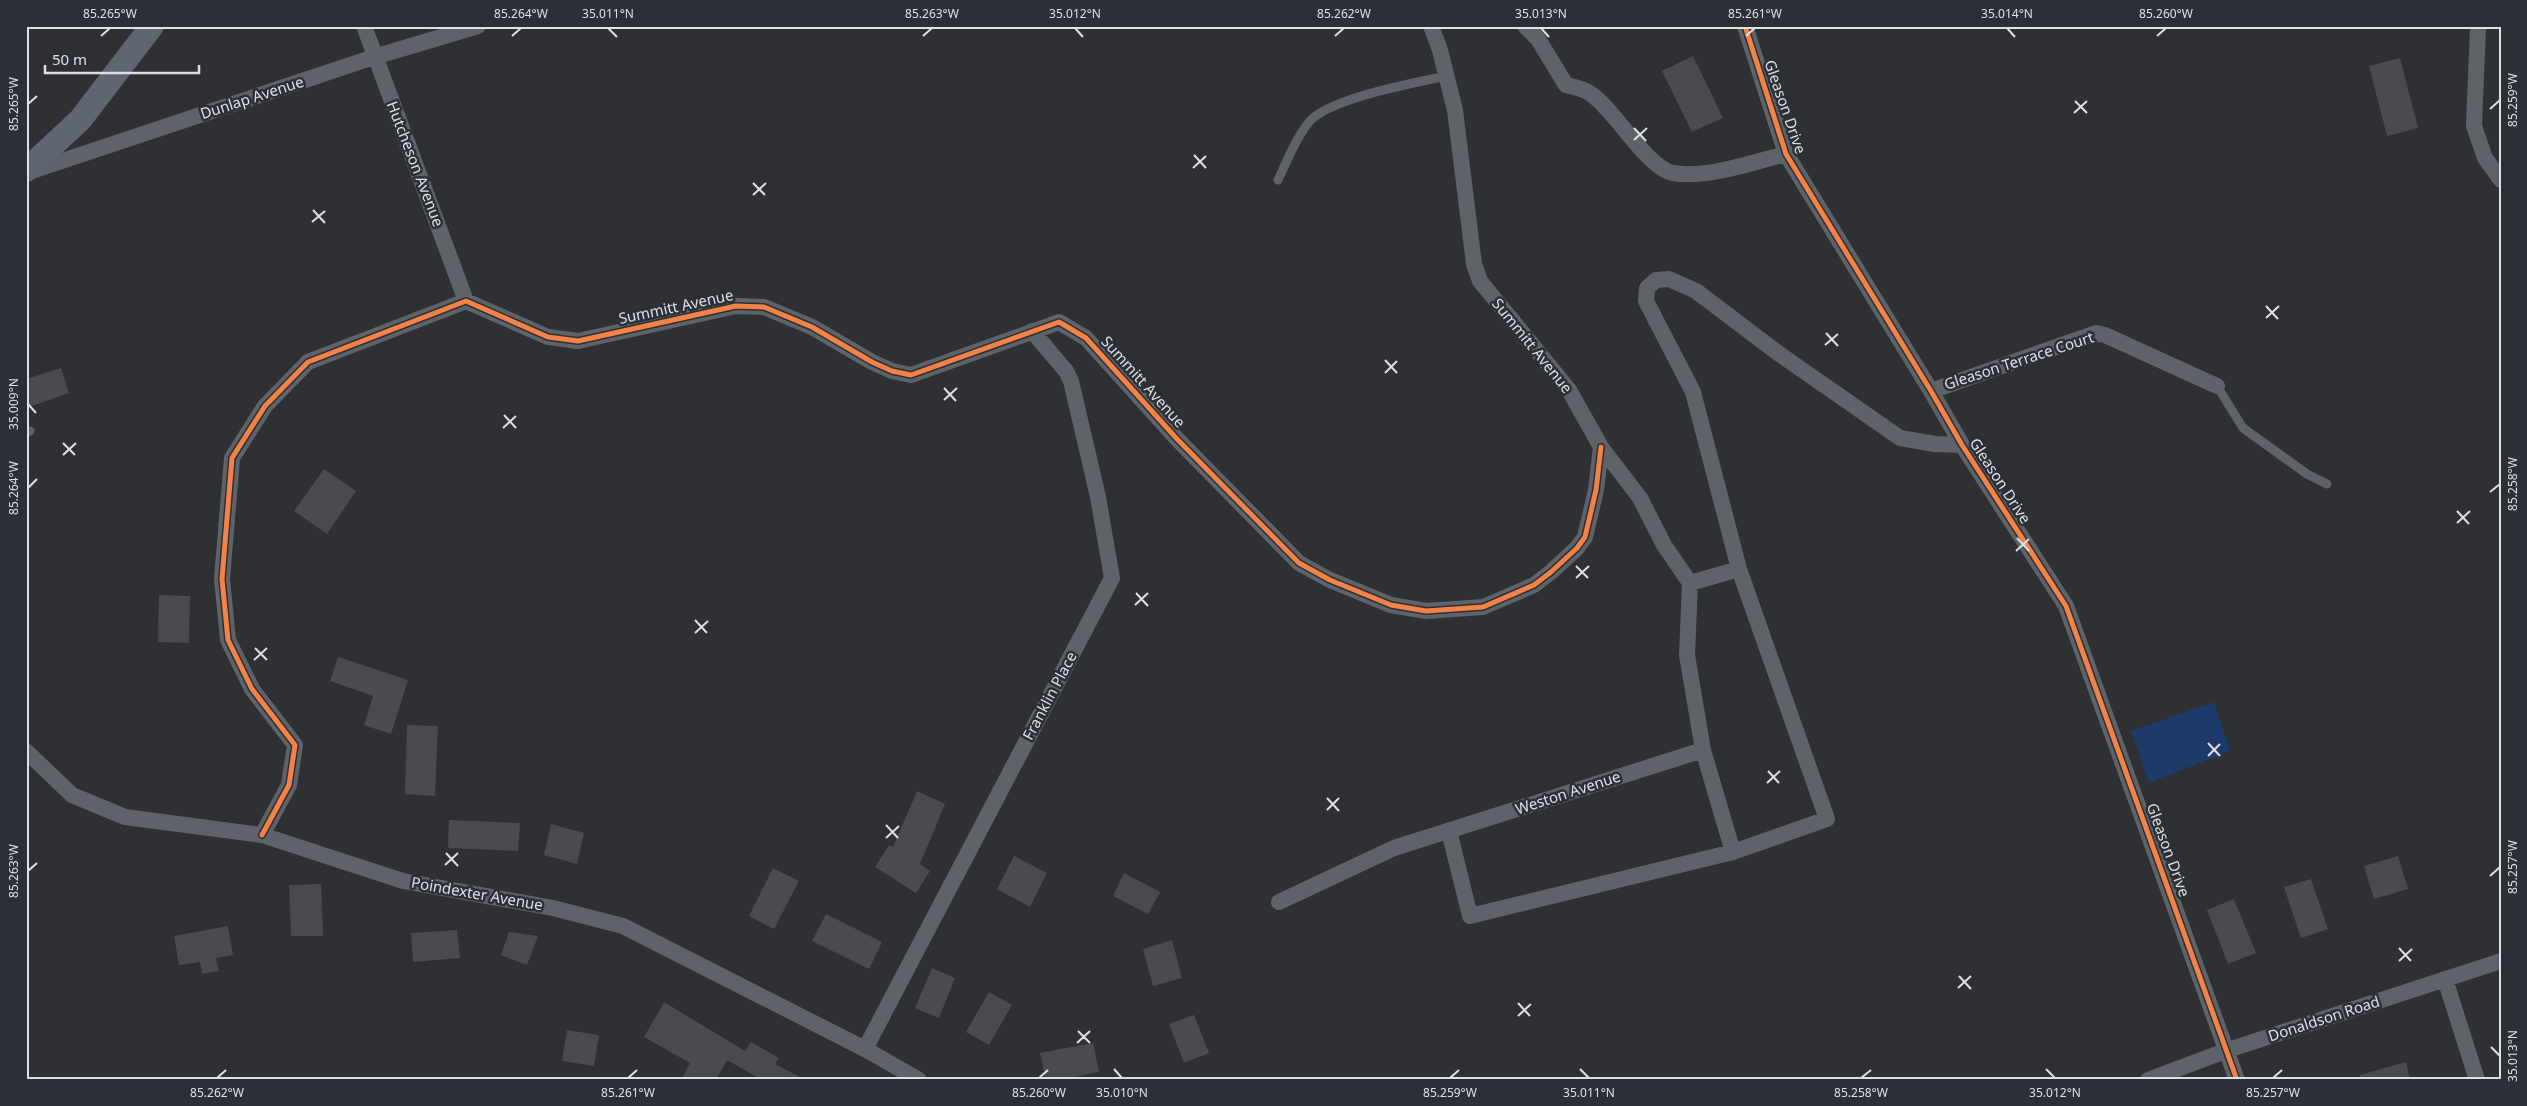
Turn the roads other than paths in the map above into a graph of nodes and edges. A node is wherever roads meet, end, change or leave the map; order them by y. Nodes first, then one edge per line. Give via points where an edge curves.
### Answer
1 (152, 26) edge
2 (364, 26) edge
3 (478, 26) edge
4 (1431, 26) edge
5 (1525, 26) edge
6 (1745, 26) edge
7 (2478, 26) edge
8 (374, 57) junction
9 (1446, 76) junction
10 (1786, 154) junction
11 (26, 172) edge
12 (1278, 180) dead end
13 (2501, 180) edge
14 (466, 302) junction
15 (1032, 331) junction
16 (2217, 386) joint
17 (1931, 391) junction
18 (1962, 445) junction
19 (1601, 447) junction
20 (2327, 484) dead end
21 (1739, 569) junction
22 (1690, 583) junction
23 (1702, 750) junction
24 (26, 751) edge
25 (1449, 831) junction
26 (262, 835) junction
27 (1733, 852) junction
28 (1279, 902) dead end
29 (2501, 961) edge
30 (2445, 979) junction
31 (865, 1049) junction
32 (2228, 1050) junction
33 (919, 1080) edge
34 (2148, 1080) edge
35 (2237, 1080) edge
36 (2477, 1080) edge

1 - 11 street via 80,120
2 - 8 street, Hutcheson Avenue
3 - 8 street, Dunlap Avenue
4 - 9 street, Summitt Avenue
5 - 10 street via 1538,39 1566,85 1590,92 1610,109 1659,167 1671,173 1723,169
6 - 10 street, Gleason Drive
7 - 13 street via 2474,126 2485,158
8 - 11 street, Dunlap Avenue
8 - 14 street, Hutcheson Avenue
9 - 12 lane via 1360,97 1335,106 1310,121
9 - 19 street, Summitt Avenue via 1455,110 1474,264 1480,282 1569,390
10 - 17 street, Gleason Drive
14 - 15 street, Summitt Avenue via 548,337 578,341 736,306 764,307 812,327 872,362 911,375
14 - 26 street via 308,362 265,406 232,458 222,578 228,640 252,689 296,745 289,785
15 - 19 street, Summitt Avenue via 1059,322 1086,338 1177,439 1299,563 1330,580 1392,605 1426,611 1483,607 1534,585 1577,548 1585,537 1596,490
15 - 31 street, Franklin Place via 1071,381 1098,497 1112,578
16 - 17 street, Gleason Terrace Court via 2096,333
16 - 20 lane via 2243,428 2307,474
17 - 18 street, Gleason Drive
18 - 21 street via 1900,438 1696,291 1669,280 1656,280 1647,288 1646,301 1693,392
18 - 32 street, Gleason Drive via 2066,606
19 - 22 street via 1640,498 1664,545
21 - 22 street
21 - 27 street via 1827,819
22 - 23 street via 1688,655
23 - 25 street, Weston Avenue
23 - 27 street
24 - 26 street, Poindexter Avenue via 72,795 125,816
25 - 27 street via 1470,916
25 - 28 street, Weston Avenue via 1394,848
26 - 31 street, Poindexter Avenue via 403,881 553,908 623,926
29 - 30 street, Donaldson Road
30 - 32 street, Donaldson Road
30 - 36 street
31 - 33 street, Poindexter Avenue
32 - 34 street, Donaldson Road
32 - 35 street, Gleason Drive

